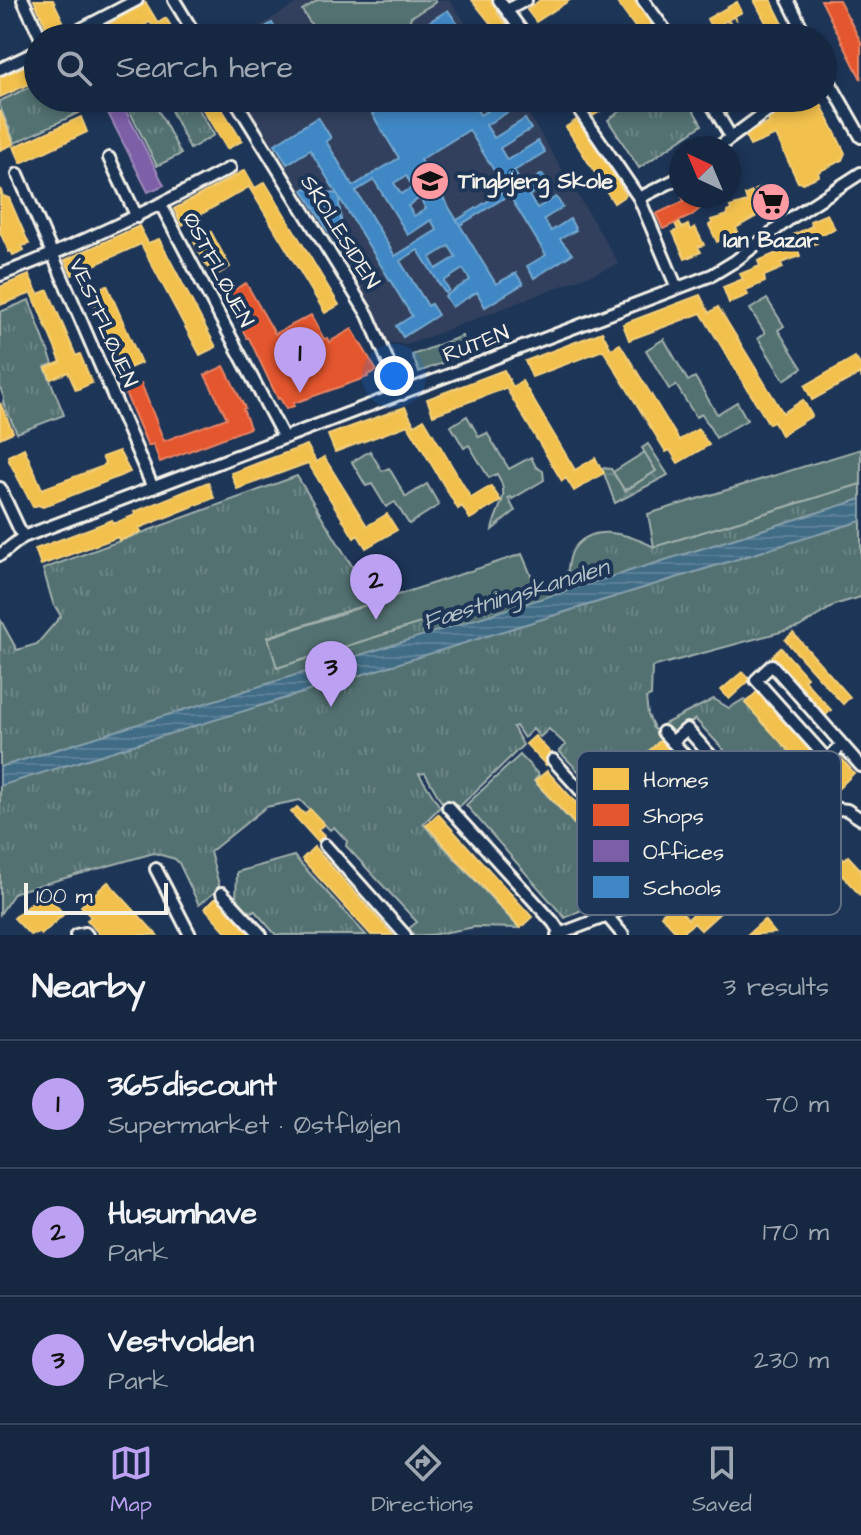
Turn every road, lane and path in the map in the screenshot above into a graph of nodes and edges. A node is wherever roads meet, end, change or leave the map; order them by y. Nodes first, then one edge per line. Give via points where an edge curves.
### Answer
1 (23, 0) edge
2 (137, 0) edge
3 (174, 0) edge
4 (499, 0) edge
5 (526, 0) edge
6 (643, 0) edge
7 (788, 0) edge
8 (507, 10) junction
9 (34, 24) edge
10 (91, 24) edge
11 (189, 24) edge
12 (517, 24) edge
13 (661, 24) edge
14 (800, 24) edge
15 (24, 58) edge
16 (0, 69) edge
17 (837, 98) edge
18 (243, 112) edge
19 (581, 112) edge
20 (716, 112) edge
21 (766, 112) edge
22 (730, 136) edge
23 (732, 136) edge
24 (861, 137) edge
25 (109, 158) dead end
26 (230, 168) dead end
27 (861, 173) edge
28 (18, 174) dead end
29 (669, 183) edge
30 (639, 198) junction
31 (161, 205) junction
32 (137, 217) junction
33 (51, 256) junction
34 (0, 275) edge
35 (677, 288) junction
36 (402, 394) junction
37 (284, 438) junction
38 (0, 488) edge
39 (153, 488) junction
40 (23, 537) junction
41 (0, 555) edge
42 (663, 732) dead end
43 (672, 742) junction
44 (842, 745) junction
45 (680, 751) edge
46 (707, 751) edge
47 (820, 751) edge
48 (836, 751) edge
49 (553, 760) dead end
50 (861, 766) edge
51 (577, 787) edge
52 (448, 807) dead end
53 (841, 809) edge
54 (860, 817) edge
55 (325, 845) dead end
56 (156, 869) dead end
57 (222, 893) dead end
58 (607, 916) joint
59 (559, 934) edge
60 (76, 935) edge
61 (87, 935) edge
62 (190, 935) edge
63 (261, 935) edge
64 (405, 935) edge
65 (623, 935) edge

1 - 9 street
2 - 10 street
3 - 11 street
4 - 8 street
5 - 8 street
6 - 13 street
7 - 14 street
8 - 12 street
15 - 16 street
17 - 24 street
18 - 36 street, SKOLESIDEN via 368,315
19 - 30 street
20 - 22 street
21 - 23 street
25 - 32 street
26 - 31 street
27 - 35 street, RUTEN via 735,261
28 - 33 street, VESTFLØJEN
29 - 30 street
30 - 35 street
31 - 32 street
31 - 37 street, ØSTFLØJEN
32 - 33 street
33 - 34 street
33 - 39 street, VESTFLØJEN
35 - 36 street, RUTEN
36 - 37 street, RUTEN
37 - 39 street, RUTEN
38 - 40 street
39 - 40 street, RUTEN
40 - 41 street, RUTEN
42 - 43 street
43 - 45 street
43 - 46 street via 687,729
44 - 47 street via 772,665 756,680
44 - 48 street
44 - 50 street
49 - 51 street
52 - 59 street
53 - 54 street
55 - 64 street
56 - 62 street
57 - 63 street
58 - 59 street
58 - 65 street
60 - 61 street

